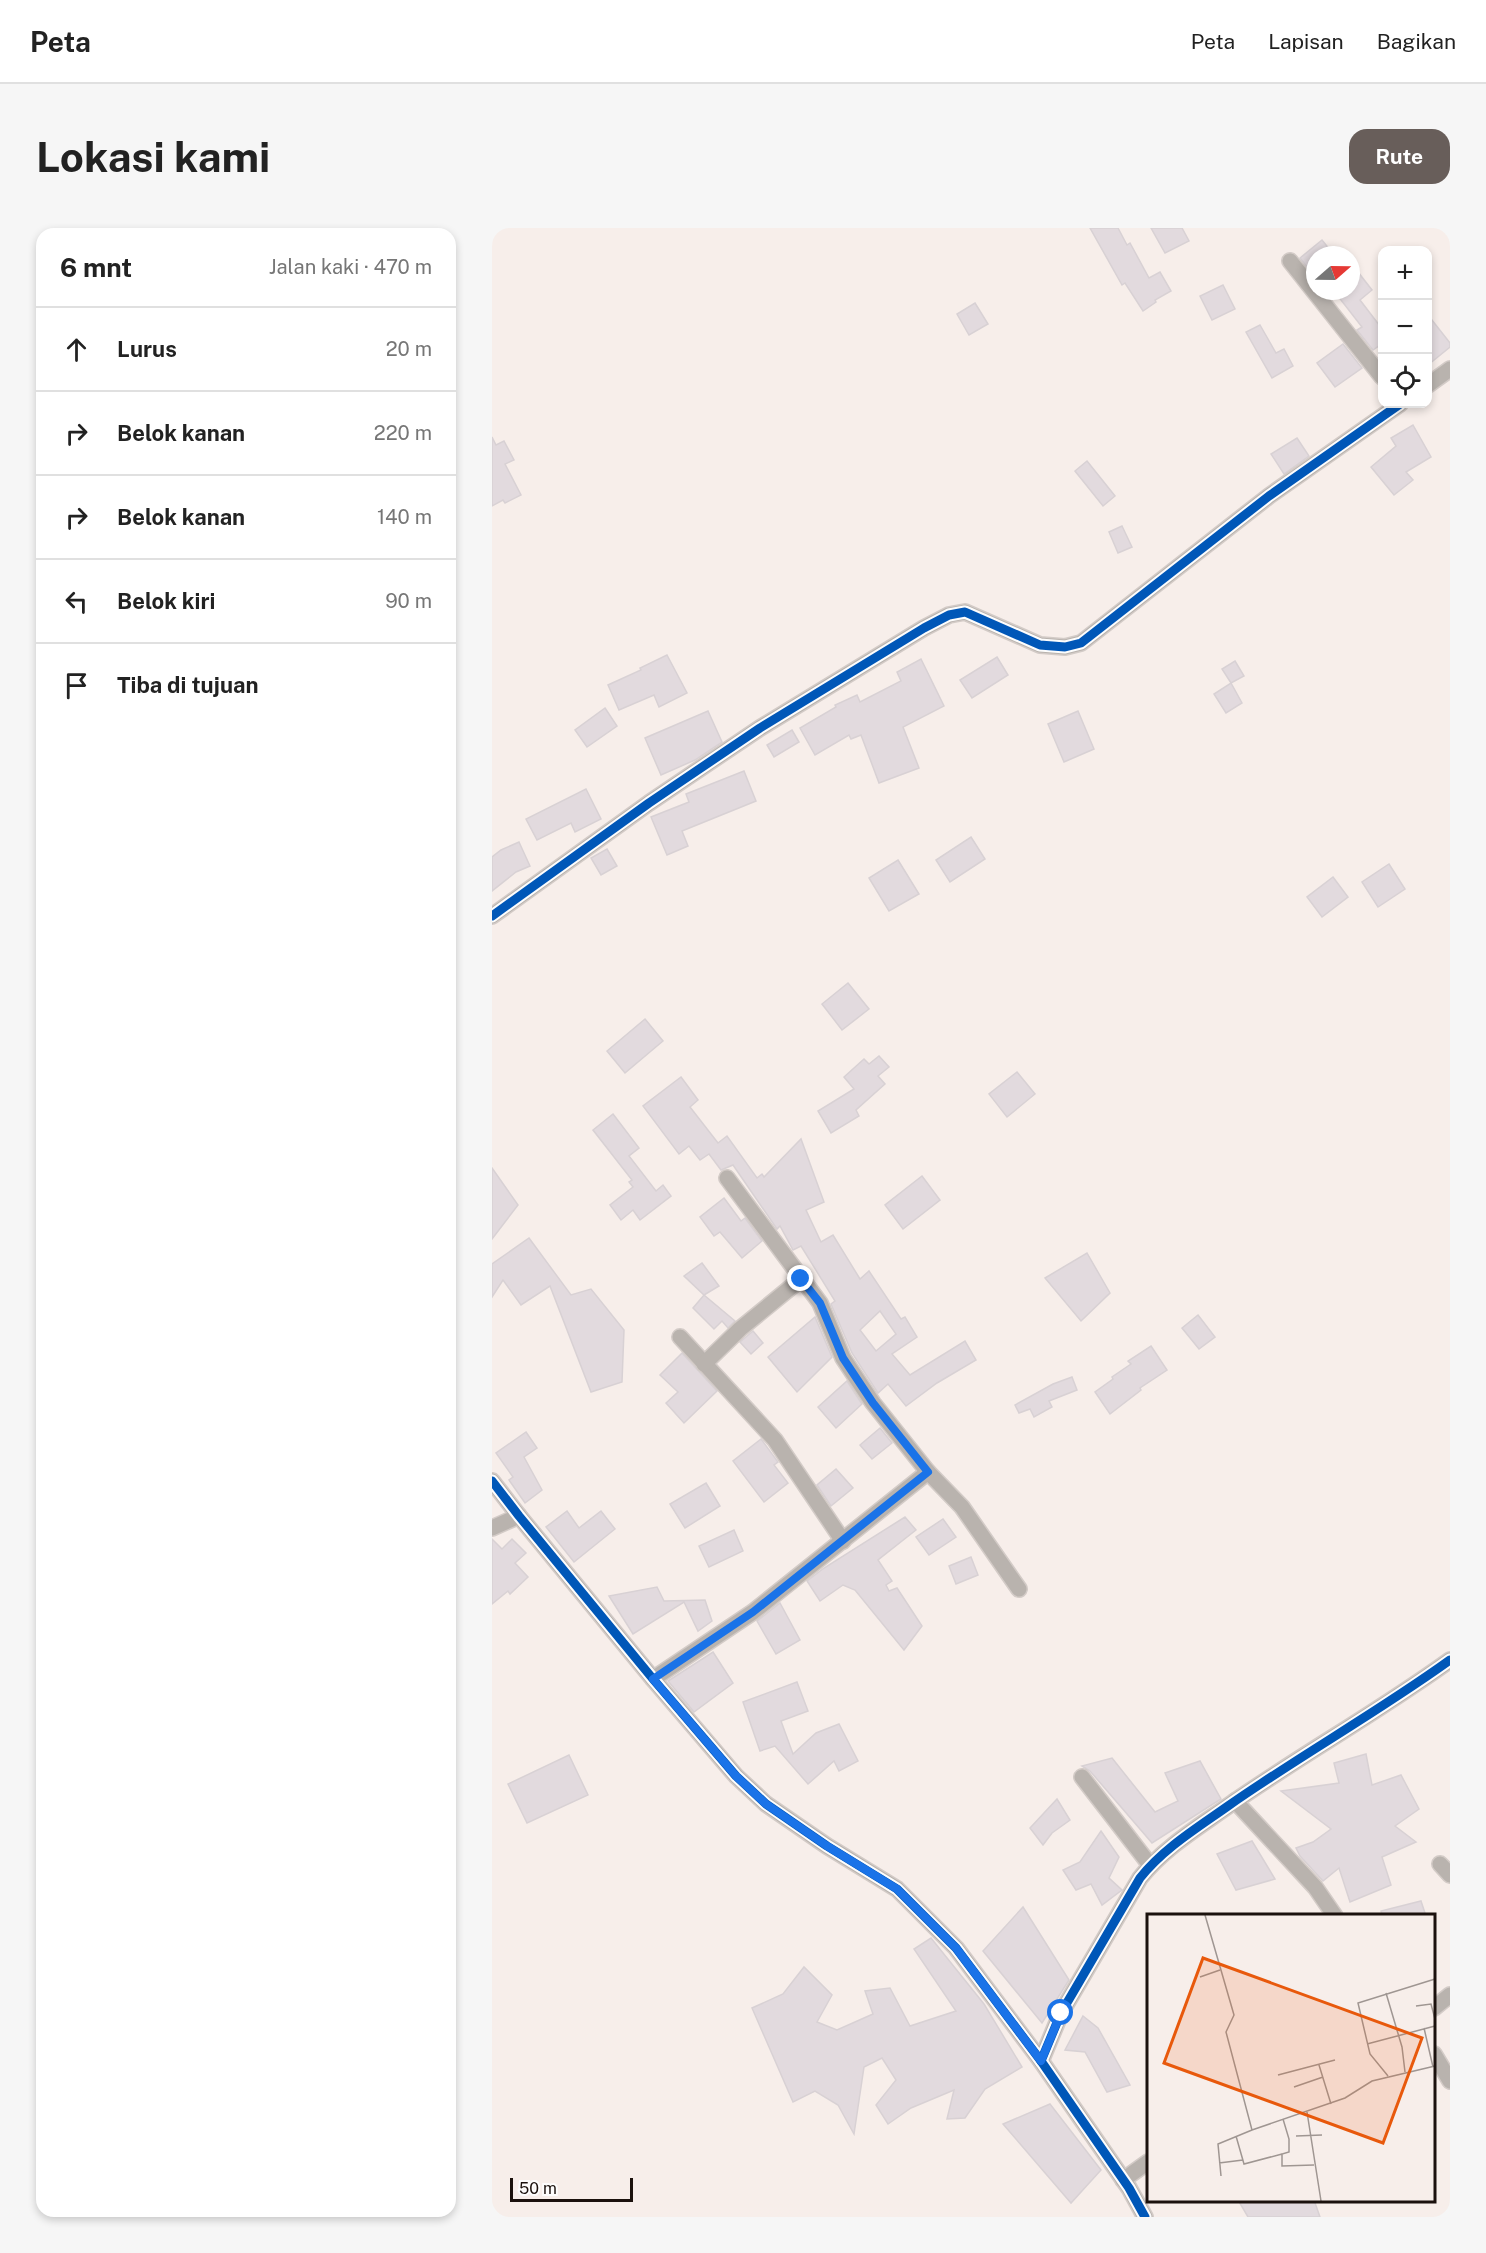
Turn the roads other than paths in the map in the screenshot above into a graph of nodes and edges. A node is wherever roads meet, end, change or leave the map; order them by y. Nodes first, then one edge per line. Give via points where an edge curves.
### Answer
1 (1290, 261) dead end
2 (1450, 369) edge
3 (1378, 371) edge
4 (1432, 382) edge
5 (1394, 408) edge
6 (492, 916) edge
7 (728, 1178) dead end
8 (801, 1279) junction
9 (680, 1337) dead end
10 (704, 1364) junction
11 (928, 1472) junction
12 (492, 1481) edge
13 (519, 1516) junction
14 (492, 1528) edge
15 (843, 1541) junction
16 (1019, 1589) dead end
17 (1450, 1660) edge
18 (653, 1679) junction
19 (1082, 1777) dead end
20 (1235, 1801) junction
21 (1150, 1865) junction
22 (1334, 1914) edge
23 (1450, 1995) edge
24 (1435, 2007) edge
25 (1435, 2056) edge
26 (1041, 2061) junction
27 (1450, 2081) edge
28 (1147, 2163) edge
29 (1123, 2180) junction
30 (1145, 2217) edge

1 - 3 street
2 - 4 street
5 - 6 street via 1269,496 1081,643 1065,647 1040,645 965,612 949,615 760,728
7 - 8 street
8 - 10 street
8 - 11 street via 820,1303 843,1358
9 - 10 street
10 - 15 street via 775,1440
11 - 15 street
11 - 16 street via 962,1507
12 - 13 street
13 - 14 street
13 - 18 street
15 - 18 street via 753,1612
17 - 20 street
18 - 26 street via 736,1776 766,1804 897,1889 956,1948
19 - 21 street
20 - 21 street
20 - 22 street via 1315,1887
21 - 26 street via 1061,2013
23 - 24 street
25 - 27 street
26 - 29 street
28 - 29 street
29 - 30 street

